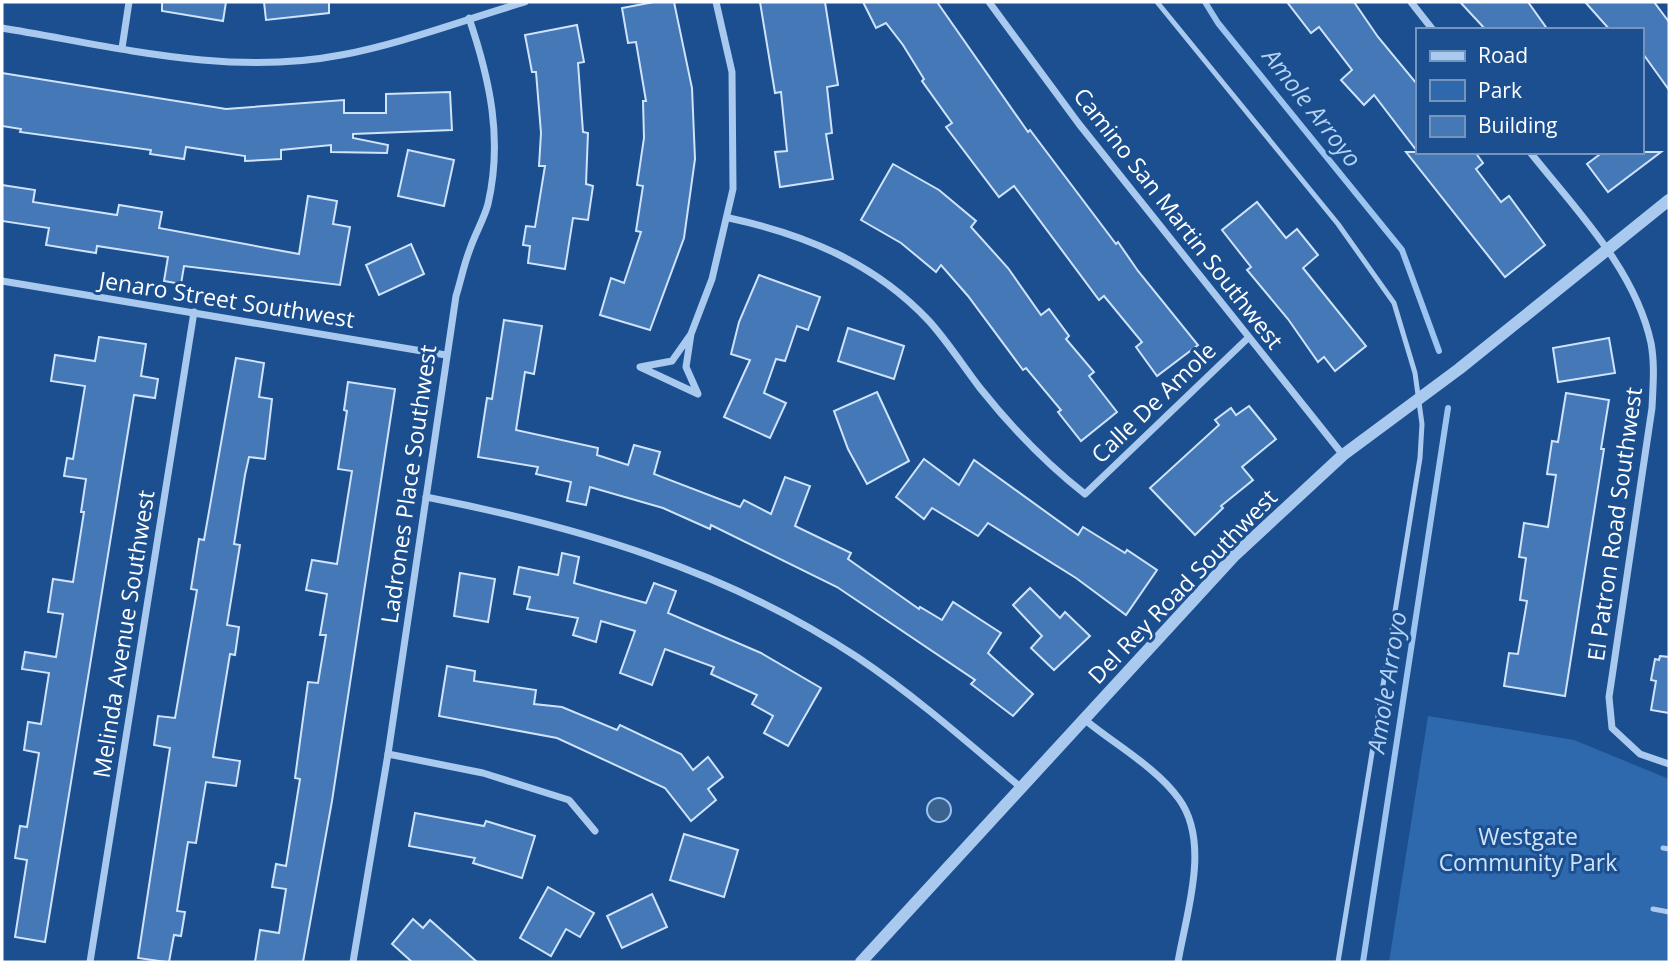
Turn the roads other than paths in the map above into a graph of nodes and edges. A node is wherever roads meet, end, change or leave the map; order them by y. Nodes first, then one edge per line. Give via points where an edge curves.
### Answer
1 (130, 2) edge
2 (525, 2) edge
3 (716, 2) edge
4 (989, 2) edge
5 (1157, 2) edge
6 (1411, 2) edge
7 (469, 18) junction
8 (2, 28) edge
9 (1431, 28) edge
10 (122, 48) junction
11 (1532, 154) edge
12 (1669, 200) edge
13 (729, 218) junction
14 (1608, 251) junction
15 (2, 281) edge
16 (194, 312) junction
17 (691, 334) junction
18 (1248, 338) junction
19 (446, 355) junction
20 (1421, 395) junction
21 (1343, 455) junction
22 (426, 497) junction
23 (1084, 719) junction
24 (388, 754) junction
25 (1669, 764) edge
26 (1019, 786) junction
27 (595, 831) dead end
28 (1653, 909) dead end
29 (1669, 912) edge
30 (90, 962) edge
31 (353, 962) edge
32 (861, 962) edge
33 (1178, 962) edge
34 (1338, 962) edge

1 - 10 street
2 - 7 street
3 - 13 street via 732,72
4 - 18 street, Camino San Martin Southwest
5 - 20 lane via 1338,223 1394,303
6 - 9 street
7 - 10 street via 341,55 277,62 195,60
7 - 19 street, Ladrones Place Southwest via 495,116 493,176 456,296
8 - 10 street
11 - 14 street, El Patron Road Southwest
12 - 14 street, Del Rey Road Southwest
13 - 17 street
13 - 18 street, Calle De Amole via 815,242 895,289 928,321 1024,440 1085,494
14 - 20 street, Del Rey Road Southwest
14 - 25 street, El Patron Road Southwest via 1642,316 1654,371 1609,697 1612,728 1640,754
15 - 16 street, Jenaro Street Southwest
16 - 19 street, Jenaro Street Southwest
16 - 30 street, Melinda Avenue Southwest
17 - 17 street via 672,361 640,367 698,394 686,367
18 - 21 street, Camino San Martin Southwest
19 - 22 street, Ladrones Place Southwest
20 - 21 street, Del Rey Road Southwest
20 - 34 lane via 1420,458
21 - 23 street, Del Rey Road Southwest via 1235,555
22 - 24 street, Ladrones Place Southwest
22 - 26 street via 607,540 692,569 758,601 856,656 923,704
23 - 26 street, Del Rey Road Southwest
23 - 33 street via 1157,777 1179,799 1190,821 1192,875
24 - 27 street via 484,773 569,800
24 - 31 street, Ladrones Place Southwest
26 - 32 street, Del Rey Road Southwest
28 - 29 lane

